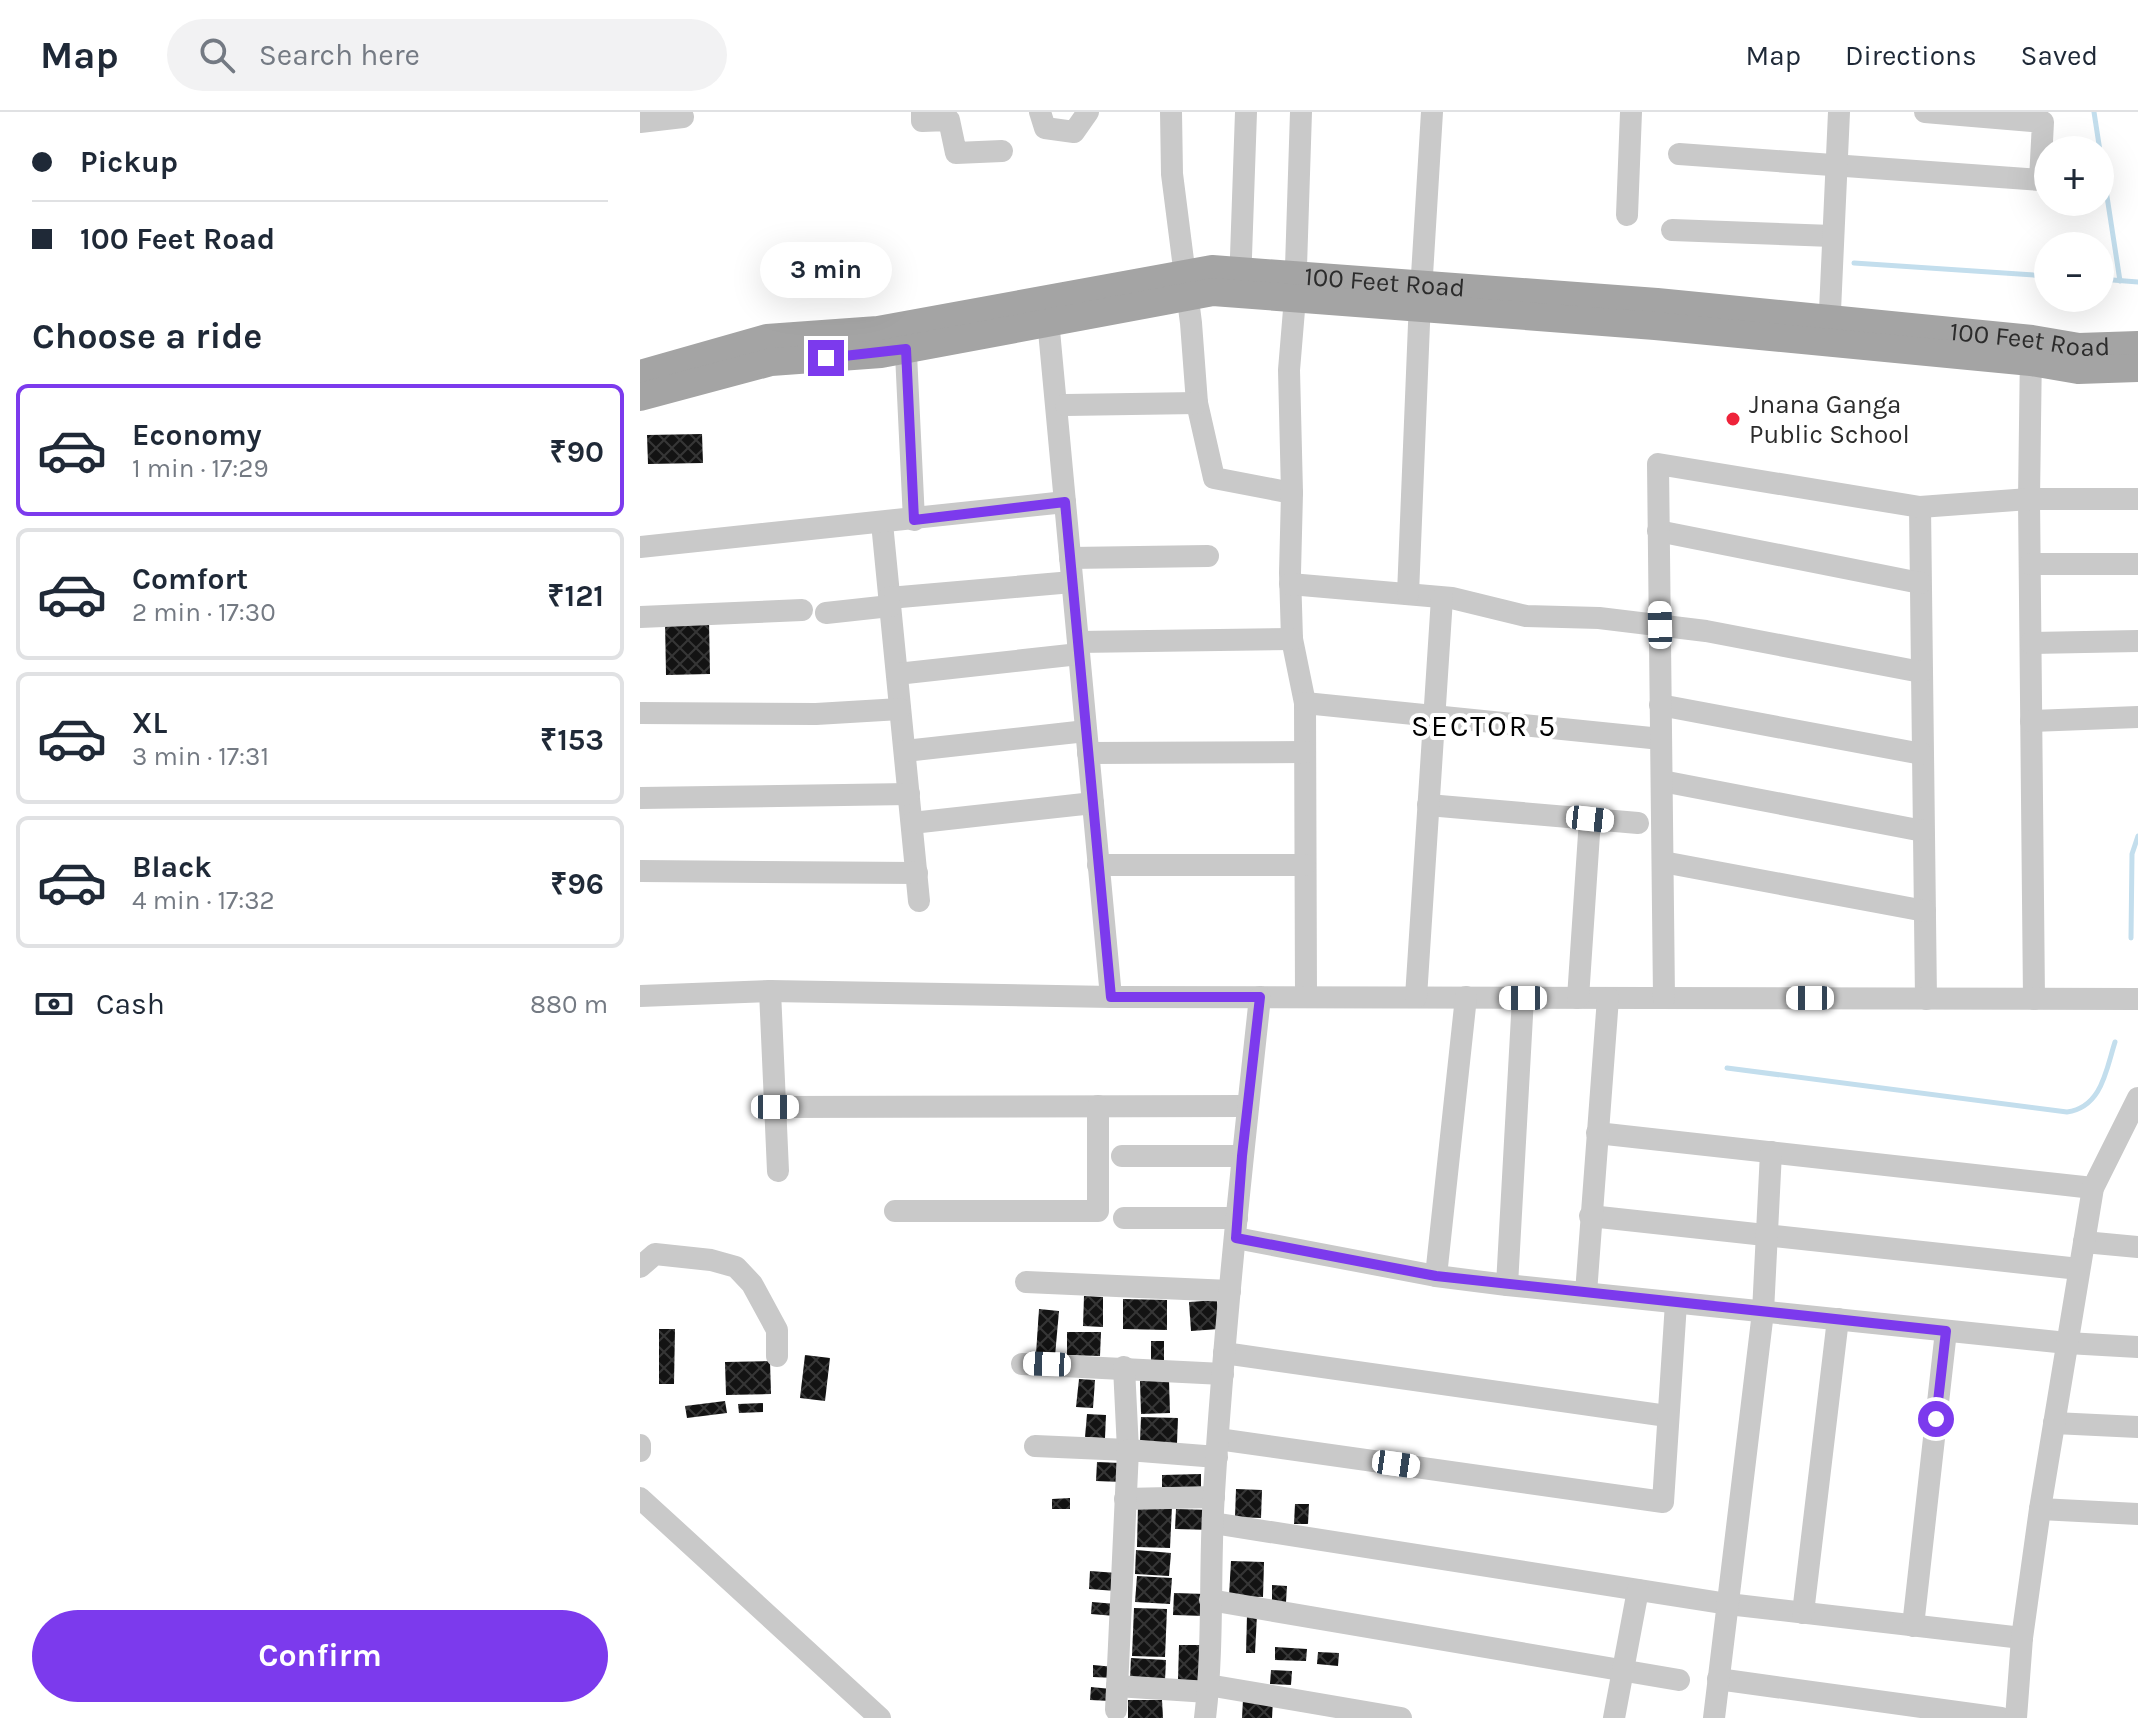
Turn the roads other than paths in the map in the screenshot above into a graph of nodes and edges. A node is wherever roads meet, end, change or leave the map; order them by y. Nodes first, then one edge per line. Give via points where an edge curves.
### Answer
1 (922, 112) edge
2 (1040, 112) edge
3 (1088, 112) edge
4 (1171, 112) edge
5 (1246, 112) edge
6 (1301, 112) edge
7 (1432, 112) edge
8 (1631, 112) edge
9 (1839, 112) edge
10 (1925, 112) edge
11 (683, 117) dead end
12 (640, 122) edge
13 (1002, 151) dead end
14 (1679, 154) dead end
15 (1835, 167) junction
16 (1627, 215) dead end
17 (1672, 230) dead end
18 (1832, 236) junction
19 (1240, 283) junction
20 (1186, 285) junction
21 (1295, 287) junction
22 (1421, 296) junction
23 (1047, 311) junction
24 (1829, 331) junction
25 (905, 337) junction
26 (2138, 345) edge
27 (2031, 351) junction
28 (2138, 368) edge
29 (640, 374) edge
30 (640, 397) edge
31 (1197, 403) junction
32 (1066, 405) dead end
33 (1292, 493) junction
34 (2029, 499) junction
35 (2138, 499) edge
36 (1065, 502) junction
37 (1920, 507) junction
38 (914, 520) junction
39 (882, 523) junction
40 (1658, 531) junction
41 (640, 547) edge
42 (1208, 556) dead end
43 (1070, 558) junction
44 (2030, 564) junction
45 (2138, 564) edge
46 (1072, 582) junction
47 (1920, 583) junction
48 (1290, 584) junction
49 (1408, 594) junction
50 (1442, 598) junction
51 (889, 602) junction
52 (802, 610) dead end
53 (826, 613) dead end
54 (640, 617) edge
55 (1660, 625) junction
56 (1292, 639) junction
57 (2138, 641) edge
58 (2031, 643) junction
59 (1078, 648) junction
60 (1921, 672) junction
61 (897, 674) junction
62 (1305, 703) junction
63 (1660, 705) junction
64 (900, 709) junction
65 (640, 713) edge
66 (1434, 716) junction
67 (2138, 717) edge
68 (2031, 721) junction
69 (1661, 739) junction
70 (1087, 742) junction
71 (905, 751) junction
72 (1305, 752) junction
73 (1922, 754) junction
74 (1662, 781) junction
75 (909, 794) junction
76 (640, 798) edge
77 (1093, 803) junction
78 (1428, 805) junction
79 (1590, 819) junction
80 (912, 823) junction
81 (1638, 823) dead end
82 (1923, 831) junction
83 (1663, 862) junction
84 (1098, 865) junction
85 (1305, 865) junction
86 (640, 871) edge
87 (917, 873) junction
88 (919, 901) dead end
89 (1925, 911) junction
90 (770, 991) junction
91 (640, 996) edge
92 (1111, 997) junction
93 (1260, 997) junction
94 (1306, 997) junction
95 (1416, 997) junction
96 (1466, 997) junction
97 (1523, 998) junction
98 (1578, 998) junction
99 (1608, 998) junction
100 (1664, 998) junction
101 (1926, 999) junction
102 (2034, 999) junction
103 (2138, 999) edge
104 (2138, 1098) edge
105 (1098, 1106) junction
106 (1248, 1106) junction
107 (775, 1107) junction
108 (2130, 1130) edge
109 (1597, 1133) junction
110 (1771, 1152) junction
111 (1122, 1156) dead end
112 (1242, 1156) junction
113 (778, 1171) dead end
114 (2093, 1188) junction
115 (895, 1211) dead end
116 (1590, 1216) junction
117 (1124, 1218) dead end
118 (1237, 1228) junction
119 (1767, 1235) junction
120 (2084, 1242) junction
121 (2138, 1247) edge
122 (640, 1267) edge
123 (2079, 1269) junction
124 (1436, 1276) junction
125 (1026, 1282) dead end
126 (1507, 1285) junction
127 (1230, 1291) junction
128 (1586, 1293) junction
129 (1676, 1303) junction
130 (1763, 1312) junction
131 (1838, 1319) junction
132 (1946, 1331) junction
133 (2067, 1343) junction
134 (2138, 1347) edge
135 (777, 1356) dead end
136 (1224, 1363) junction
137 (1022, 1364) dead end
138 (1124, 1367) junction
139 (1667, 1416) junction
140 (2054, 1423) junction
141 (2138, 1427) edge
142 (1035, 1446) dead end
143 (1217, 1448) junction
144 (1128, 1450) junction
145 (1214, 1497) junction
146 (640, 1498) edge
147 (1125, 1499) junction
148 (2040, 1509) junction
149 (2138, 1514) edge
150 (1213, 1523) junction
151 (1638, 1590) junction
152 (1210, 1600) junction
153 (1728, 1604) junction
154 (1803, 1613) junction
155 (1913, 1626) junction
156 (2022, 1638) junction
157 (1623, 1670) junction
158 (1718, 1679) junction
159 (1679, 1680) dead end
160 (1117, 1686) junction
161 (1208, 1688) junction
162 (1116, 1710) dead end
163 (880, 1718) edge
164 (1205, 1718) edge
165 (1401, 1718) edge
166 (1614, 1718) edge
167 (1714, 1718) edge
168 (2001, 1718) edge
169 (2016, 1718) edge

1 - 13 street via 922,121 949,120 956,153
2 - 3 street via 1045,128 1074,132
4 - 20 street via 1172,174
5 - 19 street
6 - 21 street
7 - 22 street
8 - 16 street
9 - 15 street
10 - 15 street via 2043,122 2040,180
11 - 12 street
14 - 15 street
15 - 18 street
17 - 18 street
18 - 24 street
19 - 20 main road, 100 Feet Road via 1212,269
19 - 21 main road, 100 Feet Road
20 - 23 main road, 100 Feet Road
20 - 31 street
21 - 22 main road, 100 Feet Road
21 - 33 street via 1289,370
22 - 24 main road, 100 Feet Road via 1657,302
22 - 49 street
23 - 25 main road, 100 Feet Road
23 - 36 street
24 - 27 main road, 100 Feet Road
25 - 29 main road, 100 Feet Road via 878,330 767,338
25 - 30 main road, 100 Feet Road via 881,354 771,362
25 - 38 street
26 - 27 main road, 100 Feet Road
27 - 28 main road, 100 Feet Road via 2078,370
27 - 34 street
31 - 32 street
31 - 33 street via 1214,478
33 - 48 street
34 - 35 street
34 - 37 street
34 - 44 street
36 - 38 street
36 - 43 street
37 - 40 street via 1658,464
37 - 47 street
38 - 39 street
39 - 41 street
39 - 51 street
40 - 47 street
40 - 55 street
42 - 43 street
43 - 46 street
44 - 45 street
44 - 58 street
46 - 51 street
46 - 59 street
47 - 60 street
48 - 49 street
48 - 56 street
49 - 50 street
50 - 55 street via 1526,616
50 - 66 street
51 - 53 street
51 - 61 street
52 - 54 street
55 - 60 street
55 - 63 street
56 - 59 street
56 - 62 street
57 - 58 street
58 - 68 street
59 - 61 street
59 - 70 street
60 - 73 street
61 - 64 street
62 - 66 street
62 - 72 street
63 - 69 street
63 - 73 street
64 - 65 street
64 - 71 street
66 - 69 street
66 - 78 street
67 - 68 street
68 - 102 street
69 - 74 street
70 - 71 street
70 - 72 street
70 - 77 street
71 - 75 street
72 - 85 street
73 - 82 street
74 - 82 street
74 - 83 street
75 - 76 street
75 - 80 street
77 - 80 street
77 - 84 street
78 - 79 street
78 - 95 street
79 - 81 street
79 - 98 street
80 - 87 street
82 - 89 street
83 - 89 street
83 - 100 street
84 - 85 street
84 - 92 street
85 - 94 street
86 - 87 street
87 - 88 street
89 - 101 street
90 - 91 street
90 - 92 street
90 - 107 street
92 - 93 street
93 - 94 street
93 - 106 street
94 - 95 street
95 - 96 street
96 - 97 street
96 - 124 street
97 - 98 street
97 - 126 street
98 - 99 street
99 - 100 street
99 - 109 street
100 - 101 street
101 - 102 street
102 - 103 street
104 - 108 street
105 - 106 street
105 - 107 street
105 - 115 street via 1098,1211
106 - 112 street
107 - 113 street
108 - 114 street
109 - 110 street
109 - 116 street
110 - 114 street
110 - 119 street
111 - 112 street
112 - 118 street
114 - 120 street
116 - 119 street
116 - 128 street
117 - 118 street
118 - 124 street
118 - 127 street
119 - 123 street
119 - 130 street
120 - 121 street
120 - 123 street
122 - 135 street via 655,1254 736,1267 752,1284 777,1330
123 - 133 street
124 - 126 street
125 - 127 street
126 - 128 street
127 - 136 street
128 - 129 street
129 - 130 street
129 - 139 street
130 - 131 street
130 - 153 street
131 - 132 street
131 - 154 street
132 - 133 street
132 - 155 street
133 - 134 street
133 - 140 street
136 - 138 street
136 - 139 street
136 - 143 street
137 - 138 street
138 - 144 street
139 - 143 street via 1663,1502
140 - 141 street
140 - 148 street
142 - 144 street
143 - 144 street
143 - 145 street
144 - 147 street
145 - 147 street
145 - 150 street
146 - 163 street
147 - 160 street
148 - 149 street
148 - 156 street
150 - 151 street
150 - 152 street
151 - 153 street
151 - 157 street
152 - 157 street
152 - 161 street
153 - 154 street
153 - 158 street
154 - 155 street
155 - 156 street
156 - 169 street
157 - 159 street
157 - 166 street
158 - 167 street
158 - 168 street
160 - 161 street
160 - 162 street
161 - 164 street
161 - 165 street

